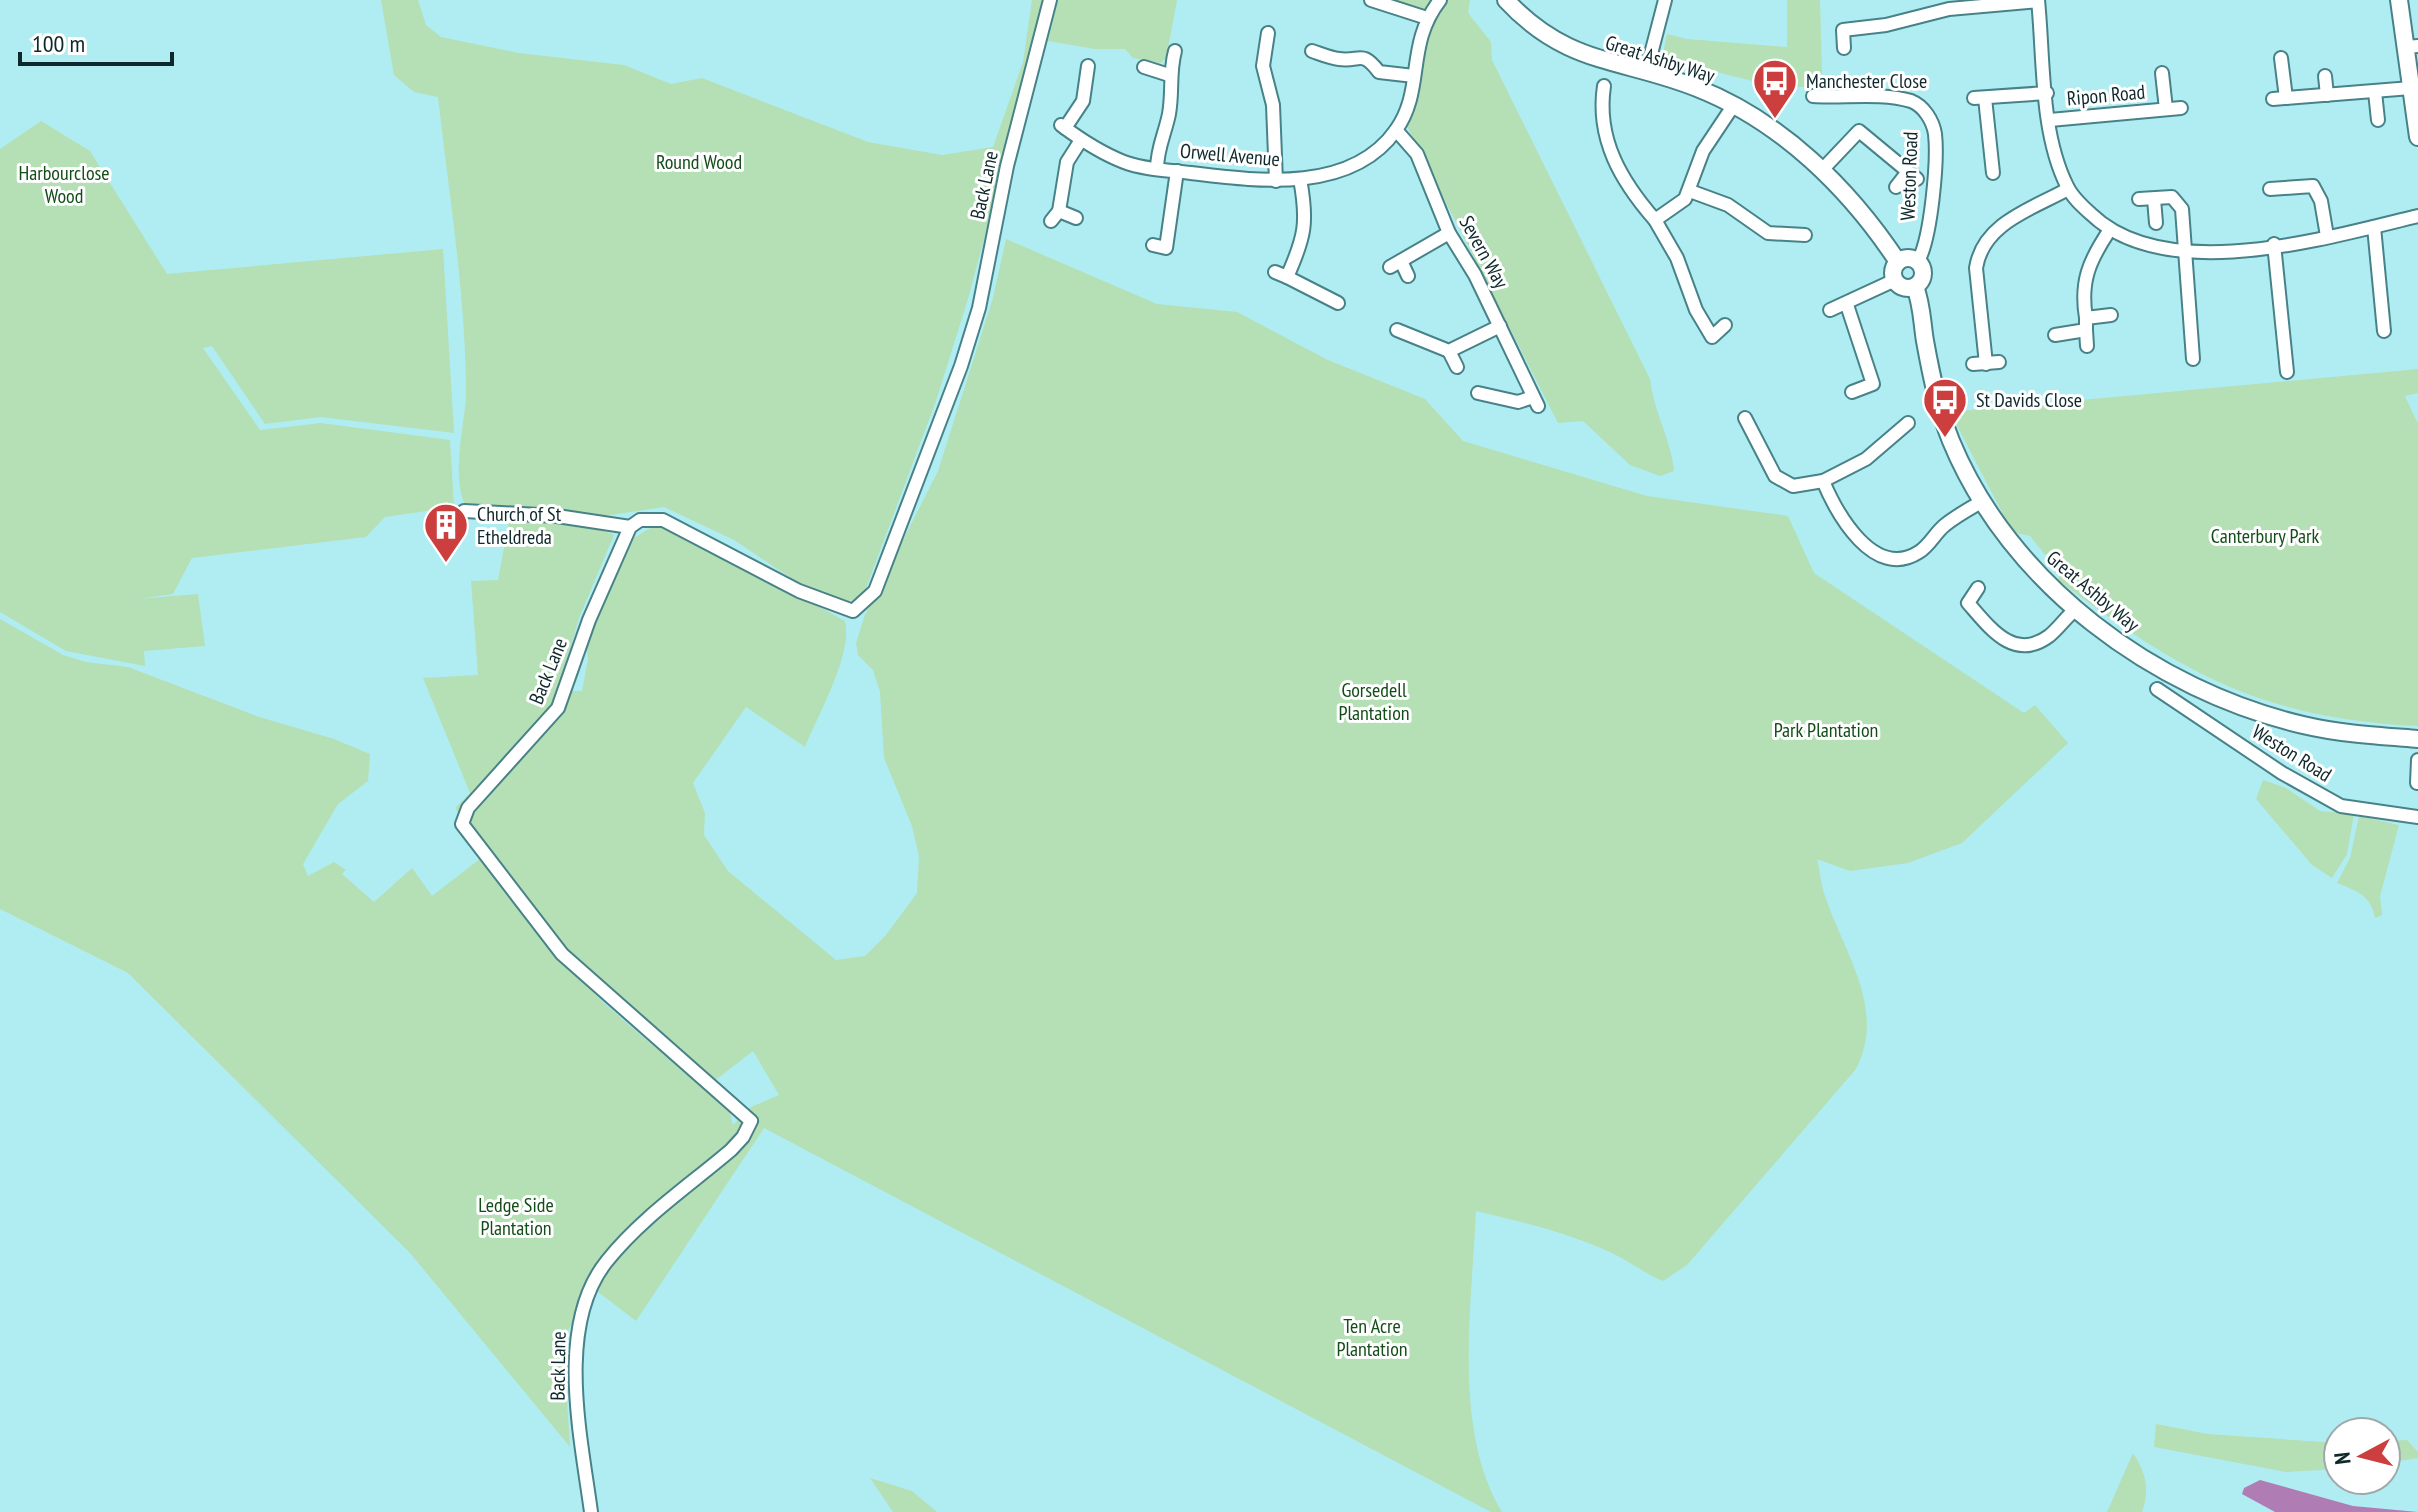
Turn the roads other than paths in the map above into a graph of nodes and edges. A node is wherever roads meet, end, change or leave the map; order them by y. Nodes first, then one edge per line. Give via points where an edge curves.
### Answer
1 (1050, 0) edge
2 (1371, 0) edge
3 (1440, 0) edge
4 (1506, 0) edge
5 (1665, 0) edge
6 (2038, 0) edge
7 (2399, 0) edge
8 (1427, 18) junction
9 (1268, 33) dead end
10 (2412, 46) edge
11 (1844, 48) dead end
12 (1175, 51) dead end
13 (1312, 51) dead end
14 (2281, 58) dead end
15 (1088, 66) dead end
16 (1144, 67) dead end
17 (1646, 73) junction
18 (2162, 73) dead end
19 (1169, 75) junction
20 (1414, 76) junction
21 (2325, 76) dead end
22 (1604, 86) dead end
23 (2411, 88) junction
24 (2375, 92) junction
25 (2047, 93) junction
26 (2327, 95) junction
27 (1813, 96) dead end
28 (1733, 106) junction
29 (2181, 108) dead end
30 (2166, 109) junction
31 (2050, 120) junction
32 (2378, 120) dead end
33 (1396, 130) junction
34 (2418, 137) edge
35 (1081, 140) junction
36 (1157, 169) junction
37 (1822, 170) junction
38 (1177, 171) junction
39 (1993, 173) dead end
40 (1300, 179) junction
41 (1276, 181) junction
42 (1896, 187) dead end
43 (2068, 189) junction
44 (2270, 189) dead end
45 (1690, 191) junction
46 (2139, 199) dead end
47 (2154, 199) junction
48 (2418, 216) edge
49 (1076, 218) dead end
50 (1655, 220) junction
51 (2156, 223) dead end
52 (2374, 227) junction
53 (2109, 231) junction
54 (1449, 233) junction
55 (1805, 235) dead end
56 (2327, 236) junction
57 (2274, 244) junction
58 (1166, 249) dead end
59 (2185, 253) junction
60 (1918, 261) junction
61 (1898, 262) junction
62 (1408, 276) dead end
63 (1895, 280) junction
64 (1915, 287) junction
65 (1338, 303) dead end
66 (1847, 305) junction
67 (1830, 310) dead end
68 (2111, 315) dead end
69 (2086, 324) junction
70 (1725, 325) dead end
71 (1500, 326) junction
72 (1397, 330) dead end
73 (2384, 331) dead end
74 (2055, 335) dead end
75 (2087, 346) dead end
76 (1449, 351) junction
77 (2190, 351) dead end
78 (1986, 363) dead end
79 (1457, 367) dead end
80 (2287, 372) dead end
81 (1852, 392) dead end
82 (1478, 393) dead end
83 (1745, 418) dead end
84 (1908, 423) dead end
85 (1823, 481) junction
86 (1981, 502) junction
87 (464, 511) dead end
88 (630, 527) junction
89 (1978, 588) dead end
90 (1968, 603) junction
91 (1952, 605) dead end
92 (2076, 609) junction
93 (2157, 689) dead end
94 (2418, 739) edge
95 (2418, 760) edge
96 (2414, 782) edge
97 (2418, 817) edge
98 (591, 1512) edge

1 - 88 street, Back Lane via 1007,166 979,308 875,591 853,611 799,591 663,520 640,520
2 - 8 street
3 - 8 street, Orwell Avenue
4 - 17 street, Great Ashby Way via 1535,28 1570,49
5 - 17 street
6 - 11 street, Ripon Road via 1949,9 1843,30
6 - 25 street, Ripon Road
7 - 10 street
8 - 20 street, Orwell Avenue via 1417,42
9 - 41 street via 1263,66 1273,105
10 - 23 street
12 - 19 street
13 - 20 street via 1340,59 1360,56 1379,72
14 - 26 street via 2279,98
15 - 35 street, Orwell Avenue via 1083,101 1063,127
16 - 19 street
17 - 28 street, Great Ashby Way via 1700,89
18 - 30 street, Ripon Road
19 - 36 street via 1169,116 1157,149
20 - 33 street, Orwell Avenue
21 - 26 street
22 - 50 street via 1601,119 1607,140 1626,187
23 - 24 street
23 - 34 street
24 - 26 street
24 - 32 street
25 - 31 street, Ripon Road
25 - 39 street, Ripon Road via 1980,98 1993,128
27 - 60 street, Weston Road via 1904,100 1928,114 1935,133 1931,206
28 - 37 street, Great Ashby Way via 1783,137
28 - 45 street via 1703,151
29 - 30 street, Ripon Road
30 - 31 street, Ripon Road
31 - 43 street, Ripon Road
33 - 40 street, Orwell Avenue via 1381,148 1354,164
33 - 54 street, Severn Way via 1417,154
35 - 36 street, Orwell Avenue via 1126,163
35 - 49 street via 1067,162 1055,216
36 - 38 street, Orwell Avenue
37 - 42 street via 1859,131 1912,176
37 - 61 street, Great Ashby Way
38 - 41 street, Orwell Avenue
38 - 58 street
40 - 41 street, Orwell Avenue
40 - 65 street via 1305,233 1281,275
43 - 53 street, Ripon Road
43 - 78 street via 1999,225 1978,256
44 - 56 street via 2313,186
45 - 50 street
45 - 55 street via 1728,205 1768,233
46 - 47 street
47 - 51 street
47 - 59 street via 2172,197 2182,209
48 - 52 street, Ripon Road
50 - 70 street via 1712,337
52 - 56 street, Ripon Road
52 - 73 street via 2388,315
53 - 59 street, Ripon Road via 2158,250
53 - 69 street via 2085,273
54 - 62 street via 1395,264
54 - 71 street, Severn Way
56 - 57 street, Ripon Road
57 - 59 street, Ripon Road
57 - 80 street via 2290,334
59 - 77 street
60 - 61 street
60 - 64 street, Great Ashby Way via 1923,275
61 - 63 street
63 - 64 street via 1902,287
63 - 66 street
64 - 86 street, Great Ashby Way via 1938,402
66 - 67 street
66 - 81 street via 1880,382
68 - 69 street
69 - 74 street
69 - 75 street
71 - 76 street
71 - 82 street, Severn Way via 1536,402
72 - 76 street
76 - 79 street
83 - 85 street via 1779,480 1799,487
84 - 85 street via 1866,459
85 - 86 street via 1862,544 1889,558 1918,552 1945,525
86 - 92 street, Great Ashby Way via 2029,564
87 - 88 street
88 - 98 street, Back Lane via 558,708 468,808 462,824 562,954 751,1121 731,1150 605,1263 580,1318 574,1385
89 - 90 street
90 - 91 street
90 - 92 street via 1992,631 2010,644 2026,647 2049,636
92 - 94 street, Great Ashby Way via 2181,678 2256,712 2304,726
93 - 97 street, Weston Road via 2341,806
95 - 96 street

